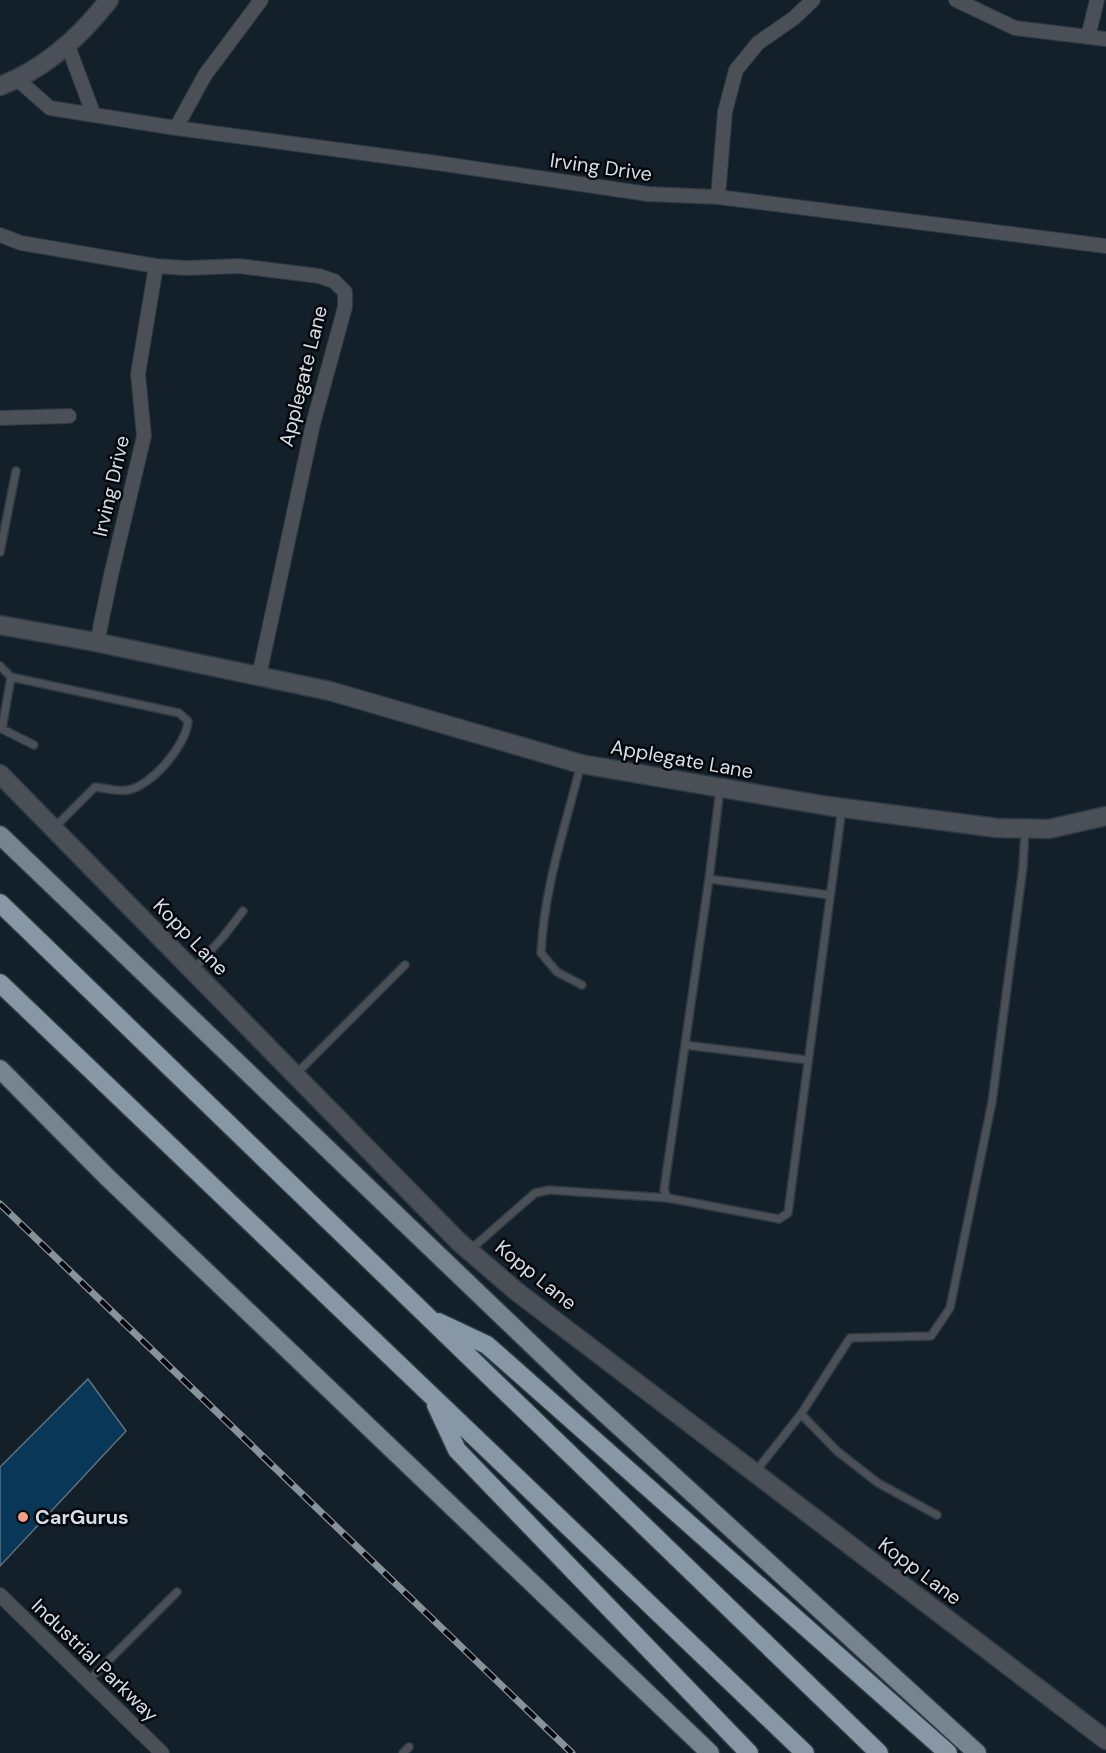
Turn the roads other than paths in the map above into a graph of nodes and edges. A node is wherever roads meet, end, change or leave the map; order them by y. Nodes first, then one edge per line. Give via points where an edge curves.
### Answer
1 (109, 0) edge
2 (261, 0) edge
3 (813, 0) edge
4 (956, 0) edge
5 (1097, 0) edge
6 (1088, 37) junction
7 (1106, 39) edge
8 (68, 46) junction
9 (18, 79) junction
10 (0, 86) edge
11 (93, 113) junction
12 (176, 128) junction
13 (718, 197) junction
14 (0, 235) edge
15 (1106, 246) edge
16 (156, 266) junction
17 (69, 416) dead end
18 (0, 418) edge
19 (16, 471) dead end
20 (0, 552) edge
21 (0, 625) edge
22 (97, 643) junction
23 (0, 666) edge
24 (259, 676) junction
25 (11, 677) junction
26 (1, 730) edge
27 (34, 745) dead end
28 (581, 764) junction
29 (0, 774) edge
30 (720, 788) junction
31 (842, 808) junction
32 (1106, 816) edge
33 (53, 829) junction
34 (1024, 829) junction
35 (0, 835) edge
36 (709, 879) junction
37 (830, 895) junction
38 (0, 903) edge
39 (243, 911) dead end
40 (405, 965) dead end
41 (192, 971) junction
42 (0, 983) edge
43 (582, 985) dead end
44 (685, 1045) junction
45 (808, 1060) junction
46 (0, 1069) edge
47 (294, 1076) junction
48 (668, 1198) junction
49 (469, 1251) junction
50 (425, 1316) junction
51 (431, 1396) junction
52 (801, 1414) junction
53 (754, 1473) junction
54 (937, 1515) dead end
55 (177, 1592) dead end
56 (0, 1595) edge
57 (88, 1682) junction
58 (1106, 1740) edge
59 (409, 1747) dead end
60 (162, 1753) edge
61 (403, 1753) edge
62 (710, 1753) edge
63 (748, 1753) edge
64 (805, 1753) edge
65 (879, 1753) edge
66 (948, 1753) edge
67 (977, 1753) edge

1 - 8 street
2 - 12 street via 205,75
3 - 13 street via 758,43 736,70 725,112
4 - 6 street via 1015,28
5 - 6 street
6 - 7 street
8 - 9 street
8 - 11 street
9 - 10 street
9 - 11 street, Irving Drive via 50,108
11 - 12 street, Irving Drive
12 - 13 street, Irving Drive via 648,194
13 - 15 street, Irving Drive
14 - 16 street, Applegate Lane via 21,243
16 - 22 street, Irving Drive via 138,374 144,436
16 - 24 street, Applegate Lane via 239,266 319,276 334,280 345,292 345,307 314,424
17 - 18 street
19 - 20 lane
21 - 22 street, Applegate Lane
22 - 24 street, Applegate Lane
23 - 25 lane
24 - 28 street, Applegate Lane via 330,691
25 - 26 lane
25 - 33 lane via 179,712 188,721 187,731 161,770 144,784 127,790 95,787
26 - 27 lane
28 - 30 street, Applegate Lane
28 - 43 lane via 557,849 541,953 557,972
29 - 33 street, Kopp Lane
30 - 31 street, Applegate Lane
30 - 36 lane
31 - 34 street, Applegate Lane
31 - 37 lane
32 - 34 street, Applegate Lane via 1049,829
33 - 41 street, Kopp Lane
34 - 52 lane via 1023,867 992,1102 950,1308 931,1336 850,1338
35 - 67 main road via 576,1387
36 - 37 lane
36 - 44 lane
37 - 45 lane
38 - 50 highway
39 - 41 lane
40 - 47 lane
41 - 47 street, Kopp Lane
42 - 51 highway
44 - 45 lane
44 - 48 lane via 664,1190
45 - 48 lane via 788,1213 779,1220
46 - 62 main road via 107,1177
47 - 49 street, Kopp Lane
48 - 49 lane via 549,1190 535,1193
49 - 53 street, Kopp Lane
50 - 65 highway
50 - 66 highway via 488,1345
51 - 63 highway via 457,1450
51 - 64 highway
52 - 53 lane
52 - 54 lane via 837,1451 878,1482
53 - 58 street, Kopp Lane
55 - 57 lane
56 - 57 street, Industrial Parkway
57 - 60 street, Industrial Parkway
59 - 61 lane

